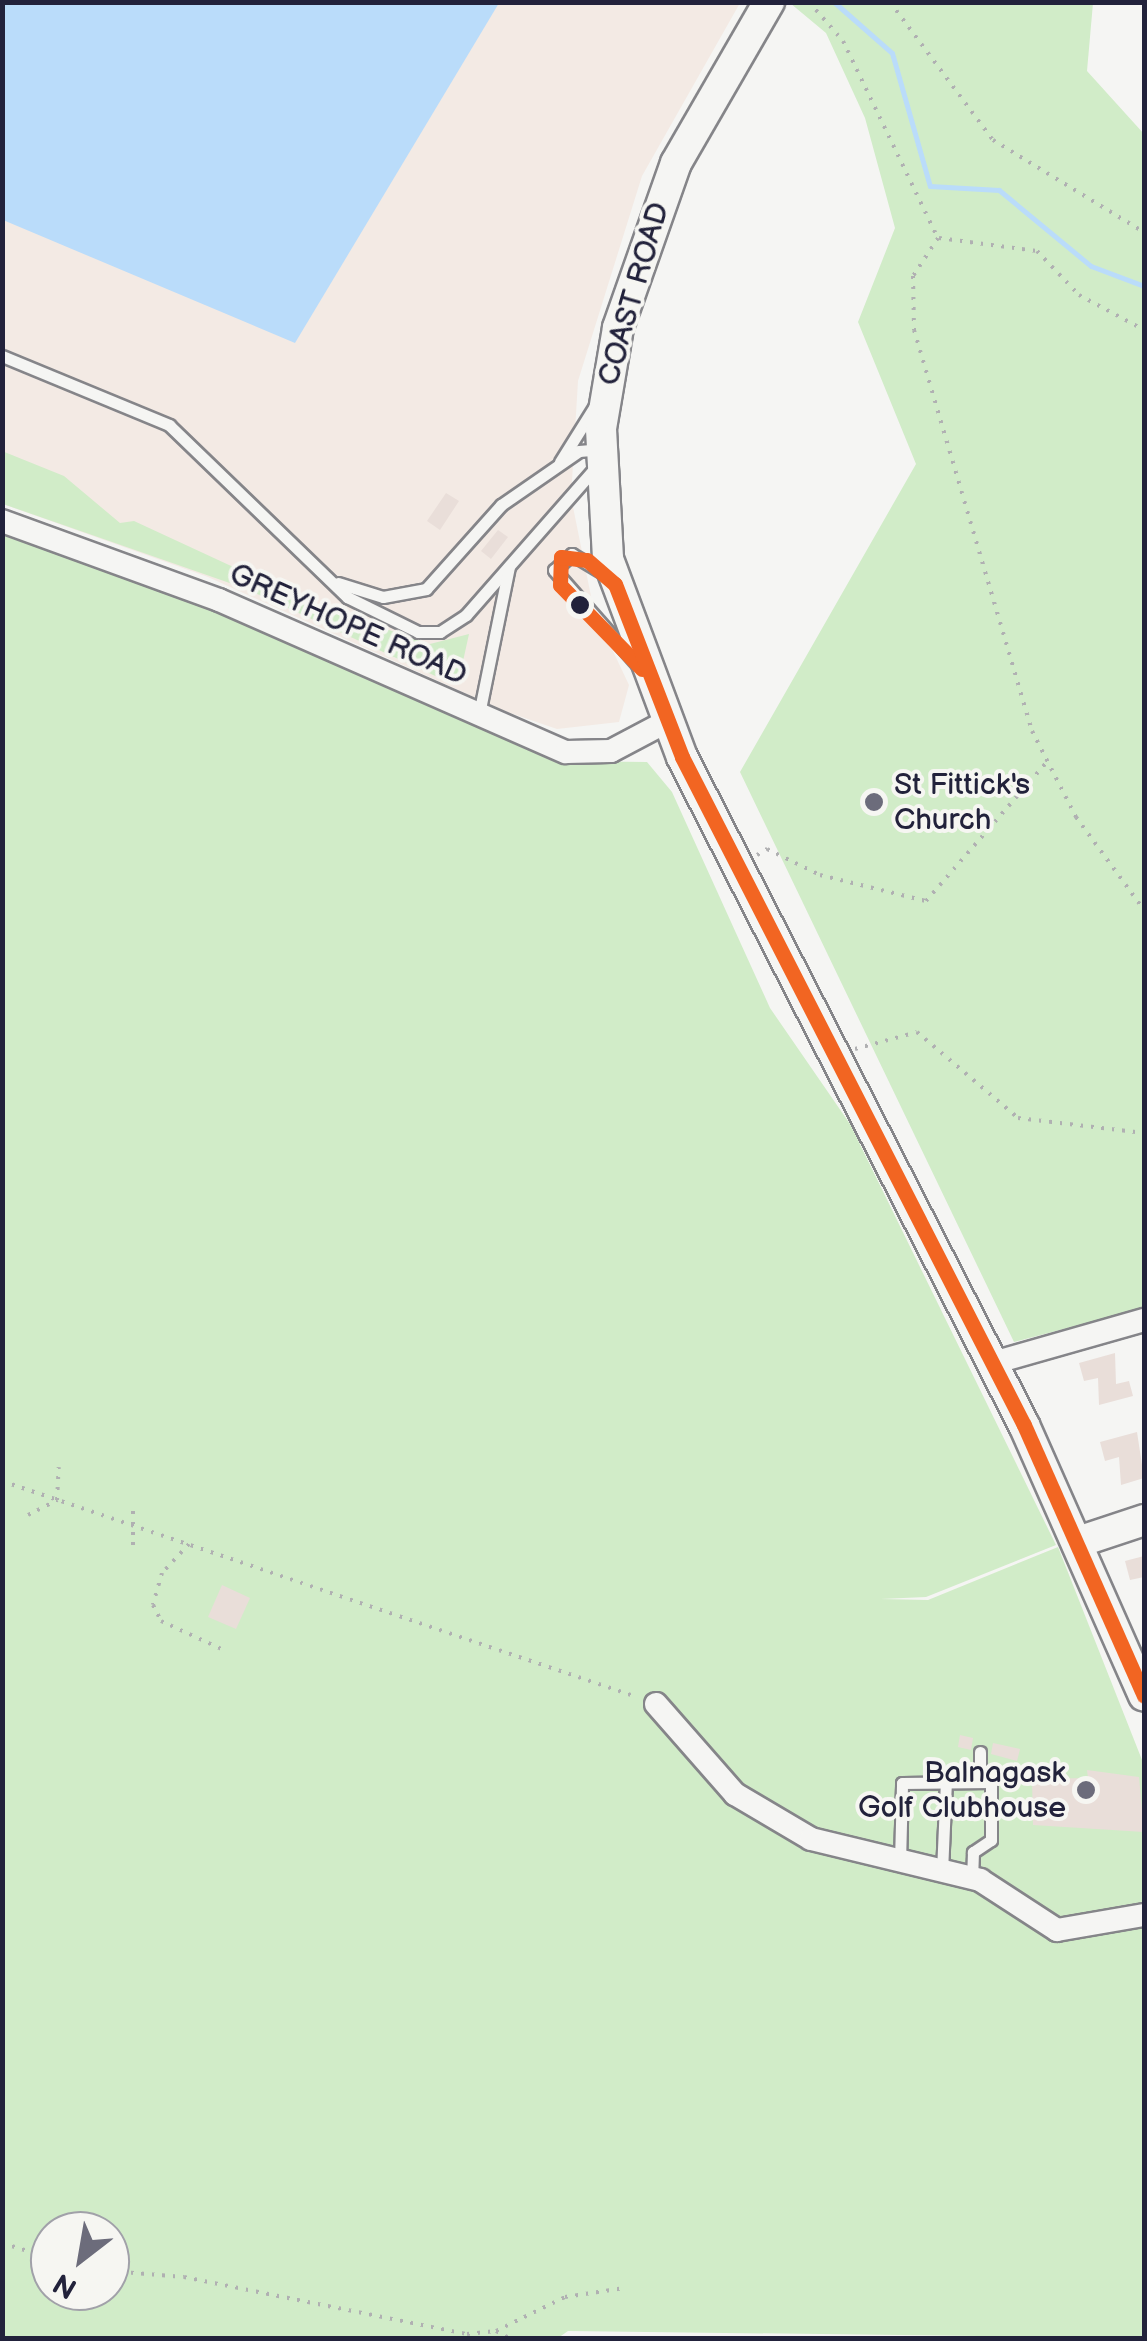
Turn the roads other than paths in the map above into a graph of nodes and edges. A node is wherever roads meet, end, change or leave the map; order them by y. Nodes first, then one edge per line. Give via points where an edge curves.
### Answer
1 (769, 2) edge
2 (2, 356) edge
3 (606, 388) junction
4 (600, 456) junction
5 (555, 470) junction
6 (2, 521) edge
7 (510, 562) junction
8 (326, 576) junction
9 (615, 584) junction
10 (642, 668) junction
11 (479, 716) junction
12 (666, 722) junction
13 (1144, 1320) edge
14 (993, 1363) junction
15 (1144, 1520) edge
16 (1081, 1541) junction
17 (1137, 1648) edge
18 (1144, 1696) edge
19 (656, 1704) road end
20 (980, 1752) dead end
21 (946, 1782) junction
22 (980, 1782) junction
23 (900, 1862) junction
24 (942, 1872) junction
25 (972, 1878) junction
26 (1144, 1916) edge

1 - 3 street, COAST ROAD via 662,196
2 - 8 lane via 168,424
3 - 4 street, COAST ROAD
3 - 5 lane
4 - 5 lane
4 - 7 lane
4 - 9 street, COAST ROAD
5 - 8 lane via 501,505 426,589 369,596
6 - 11 street, GREYHOPE ROAD via 219,600
7 - 8 lane via 466,615 433,633 365,611
7 - 11 lane
9 - 10 street, COAST ROAD
9 - 10 lane via 578,556 555,565 560,585
10 - 12 street, COAST ROAD
11 - 12 street, GREYHOPE ROAD via 594,754
12 - 14 street, COAST ROAD via 842,1056
13 - 14 street
14 - 16 street, COAST ROAD
15 - 16 street
16 - 17 street, COAST ROAD
17 - 18 street, COAST ROAD
19 - 23 street via 761,1814
20 - 22 lane
21 - 22 lane
21 - 23 lane via 902,1783
21 - 24 lane
22 - 25 lane via 992,1782 991,1840 972,1852
23 - 24 street
24 - 25 street
25 - 26 street via 1057,1930

